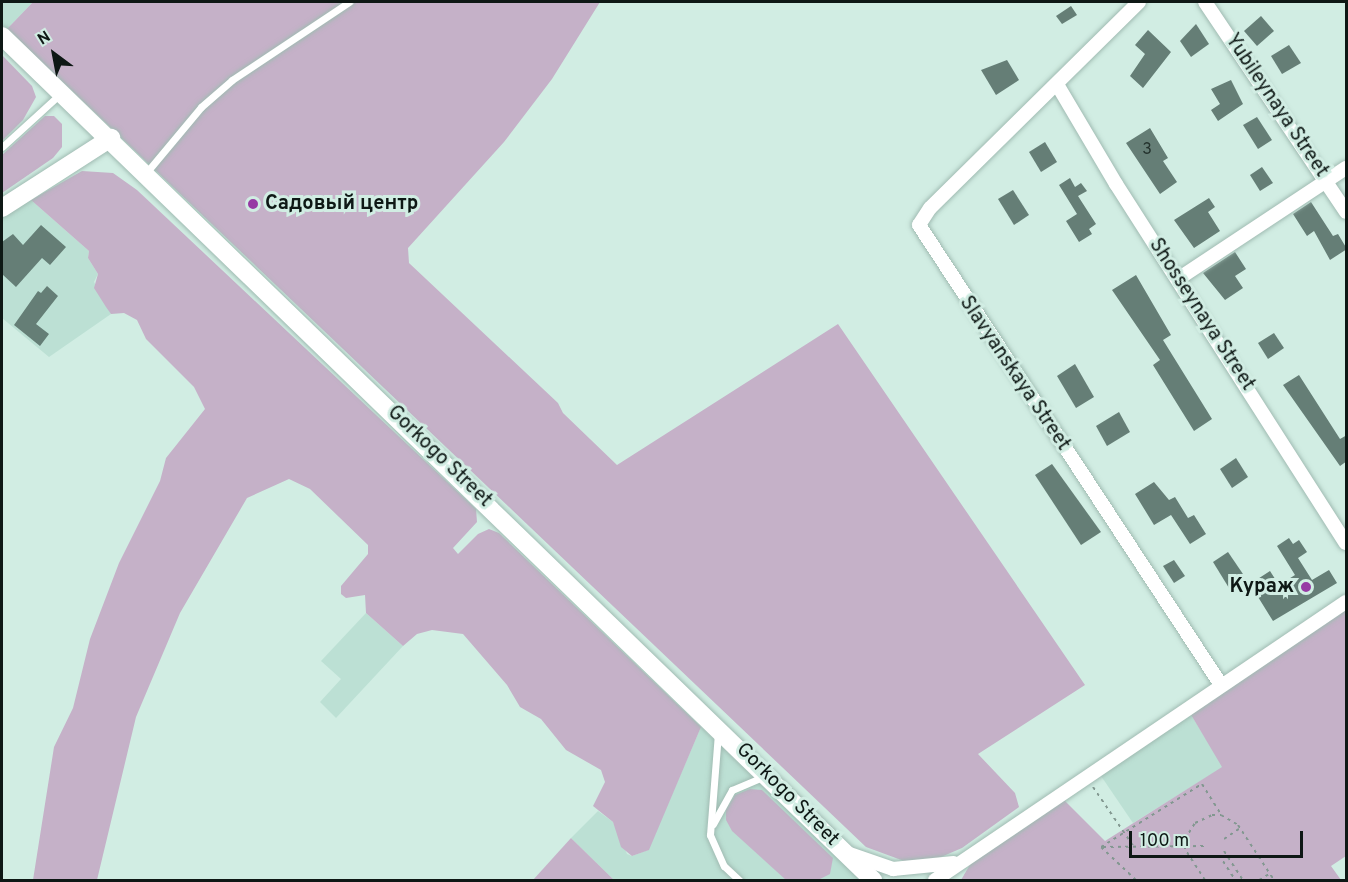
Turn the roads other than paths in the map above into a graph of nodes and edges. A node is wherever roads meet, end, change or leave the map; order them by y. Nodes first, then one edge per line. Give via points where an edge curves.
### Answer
1 (349, 2) edge
2 (1139, 2) edge
3 (1205, 2) edge
4 (2, 36) edge
5 (1058, 86) junction
6 (62, 93) junction
7 (111, 138) junction
8 (2, 147) edge
9 (1347, 168) edge
10 (146, 173) junction
11 (1327, 181) junction
12 (2, 208) edge
13 (1347, 212) edge
14 (1178, 279) junction
15 (1347, 543) edge
16 (1347, 602) edge
17 (1221, 685) junction
18 (718, 728) junction
19 (768, 776) junction
20 (710, 835) junction
21 (844, 851) junction
22 (959, 862) junction
23 (740, 880) edge
24 (873, 880) edge
25 (935, 880) edge
26 (952, 880) edge

1 - 10 lane via 232,80 201,107
2 - 5 street
3 - 11 street, Yubileynaya Street
4 - 6 main road, Gorkogo Street
5 - 14 street, Shosseynaya Street
5 - 17 street, Slavyanskaya Street via 930,208 921,220 921,232
6 - 7 main road, Gorkogo Street
6 - 8 lane
7 - 10 main road, Gorkogo Street
7 - 12 main road
9 - 11 street
10 - 18 main road, Gorkogo Street
11 - 13 street, Yubileynaya Street
11 - 14 street
14 - 15 street, Shosseynaya Street
16 - 17 street
17 - 22 street
18 - 19 main road, Gorkogo Street
18 - 20 lane
19 - 20 lane via 753,778 732,790 717,812
19 - 21 main road, Gorkogo Street
20 - 23 lane via 720,860
21 - 22 street via 893,869
21 - 24 main road, Gorkogo Street
22 - 25 street
22 - 26 street

